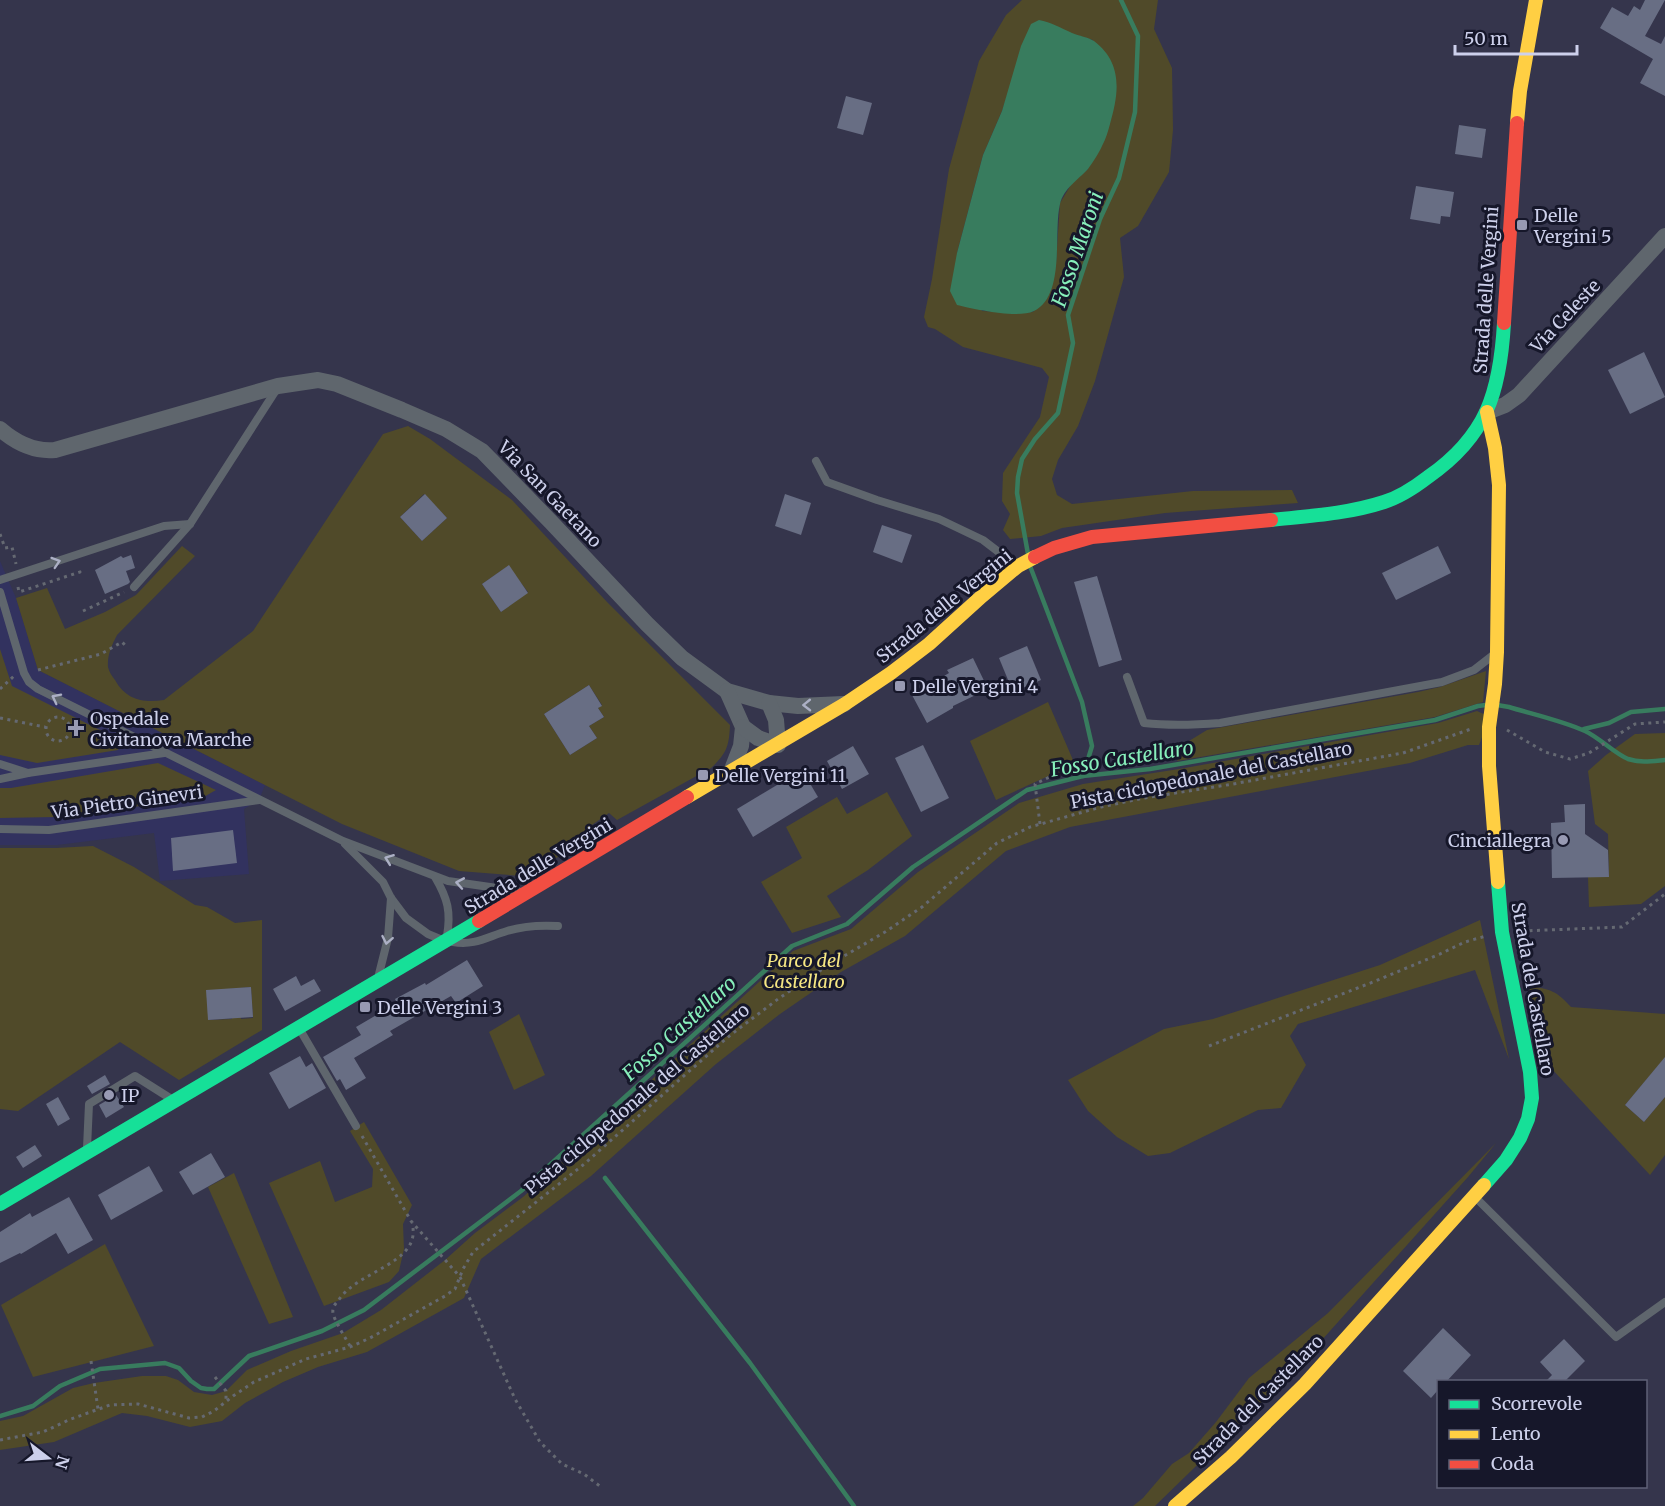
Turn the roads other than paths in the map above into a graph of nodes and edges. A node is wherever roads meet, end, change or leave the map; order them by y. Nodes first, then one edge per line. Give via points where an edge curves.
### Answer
1 (1536, 0) edge
2 (1665, 236) edge
3 (278, 386) junction
4 (1487, 412) junction
5 (0, 429) edge
6 (816, 461) dead end
7 (190, 524) junction
8 (1017, 566) junction
9 (0, 580) edge
10 (134, 587) road end
11 (0, 592) edge
12 (1497, 652) junction
13 (1127, 677) dead end
14 (727, 691) junction
15 (769, 703) junction
16 (844, 704) junction
17 (743, 727) junction
18 (778, 745) junction
19 (165, 752) junction
20 (0, 765) edge
21 (731, 772) junction
22 (28, 773) junction
23 (0, 780) edge
24 (259, 800) junction
25 (0, 829) edge
26 (343, 841) junction
27 (435, 877) junction
28 (527, 893) junction
29 (391, 898) junction
30 (558, 926) dead end
31 (447, 940) junction
32 (376, 982) junction
33 (298, 1028) junction
34 (174, 1101) junction
35 (356, 1126) road end
36 (87, 1152) junction
37 (1474, 1195) junction
38 (0, 1204) edge
39 (1665, 1302) edge
40 (1175, 1506) edge

1 - 4 main road, Strada delle Vergini via 1514,146 1501,359
2 - 4 street, Via Celeste via 1519,395
3 - 5 street, Via San Gaetano via 55,450 31,447
3 - 7 lane
3 - 14 street, Via San Gaetano via 318,380 337,384 446,429 482,451 647,624 682,658
4 - 8 main road, Strada delle Vergini via 1476,433 1455,456 1437,472 1389,500 1333,514 1092,537 1054,548
4 - 12 main road, Strada del Castellaro via 1499,485
6 - 8 lane via 827,482 939,519 983,540
9 -> 7 lane via 164,526
7 - 10 lane
8 - 16 main road, Strada delle Vergini via 929,644
19 -> 11 lane, Via Pietro Ginevri via 29,682
12 - 13 lane via 1474,670 1442,682 1192,725 1144,723
12 - 37 main road, Strada del Castellaro via 1494,692 1486,721 1502,932 1533,1093 1526,1129 1506,1160
14 - 15 street, Via San Gaetano
14 - 17 street, Via San Gaetano
16 -> 15 street, Via San Gaetano
15 - 18 street via 776,720
16 - 18 main road, Strada delle Vergini
17 - 18 street
17 - 21 street
18 - 21 main road, Strada delle Vergini
19 - 22 lane
19 - 24 lane, Via Pietro Ginevri
20 - 22 lane
21 - 28 main road, Strada delle Vergini
22 - 23 lane
24 - 25 lane, Via Pietro Ginevri via 50,830
24 - 26 lane, Via Pietro Ginevri
27 -> 26 lane, Via Pietro Ginevri
26 - 29 lane, Via Pietro Ginevri via 383,882
28 -> 27 lane, Via Pietro Ginevri
27 - 31 lane via 448,903
28 - 31 main road, Strada delle Vergini
29 - 31 lane, Via Pietro Ginevri via 416,926
29 -> 32 lane via 388,938
30 - 31 lane via 508,930 471,943
31 - 32 main road, Strada delle Vergini
32 - 33 main road, Strada delle Vergini
33 - 34 main road, Strada delle Vergini
33 - 35 lane
34 - 36 main road, Strada delle Vergini
34 - 36 lane via 135,1076 89,1104
36 - 38 main road, Strada delle Vergini
37 - 39 lane via 1616,1337
37 - 40 main road, Strada del Castellaro via 1305,1384

